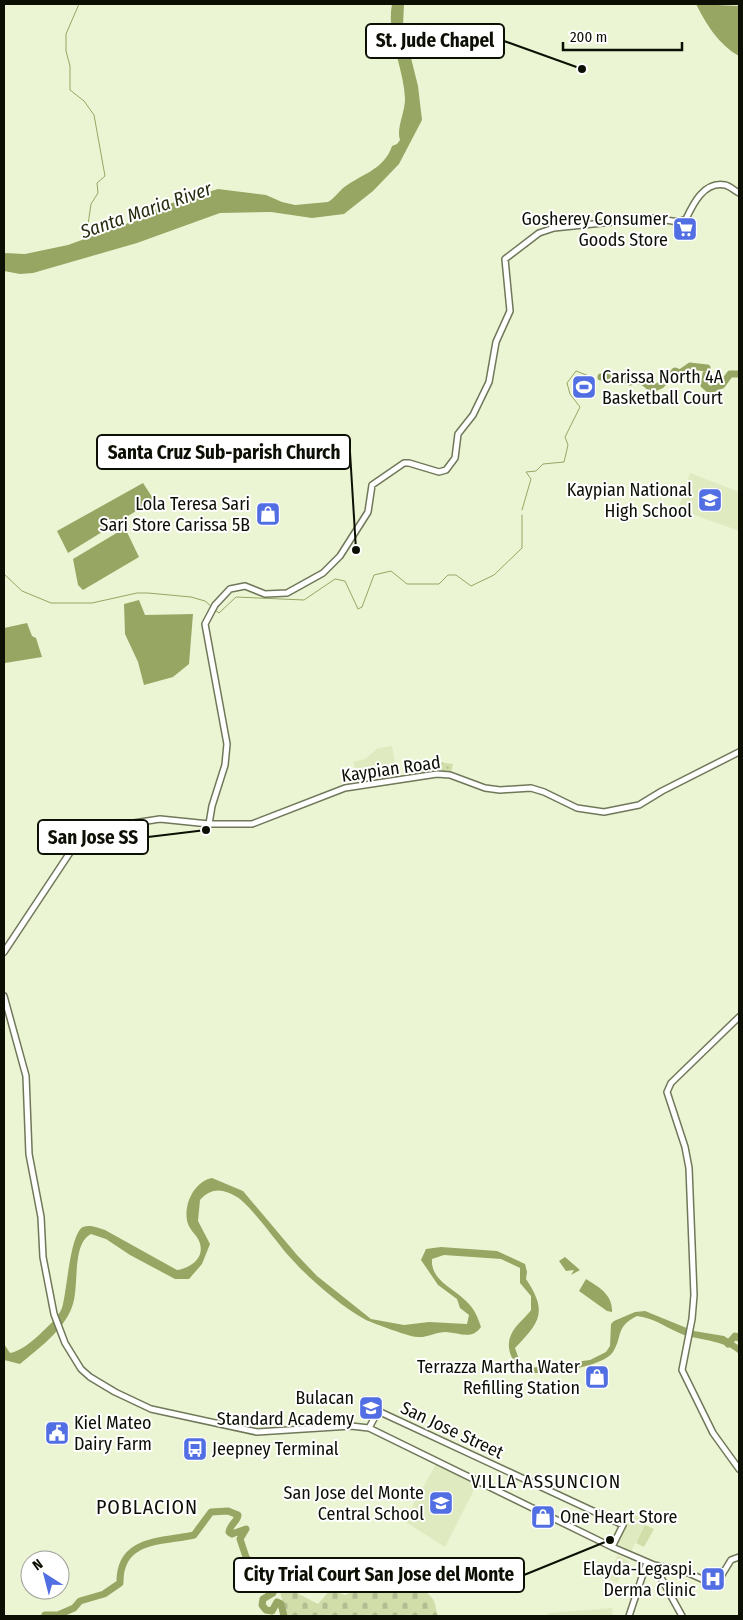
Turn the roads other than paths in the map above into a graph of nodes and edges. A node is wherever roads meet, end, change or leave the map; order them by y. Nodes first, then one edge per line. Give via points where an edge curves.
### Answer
1 (739, 193) edge
2 (739, 752) edge
3 (209, 824) junction
4 (4, 952) edge
5 (4, 996) edge
6 (739, 1016) edge
7 (369, 1428) junction
8 (739, 1469) edge
9 (612, 1547) junction
10 (739, 1557) edge
11 (647, 1562) junction
12 (654, 1565) junction
13 (628, 1616) edge
14 (682, 1616) edge

1 - 3 main road via 726,185 704,191 696,198 686,219 678,222 652,218 554,228 540,233 505,259 510,310 496,342 489,382 476,409 458,434 451,465 439,472 404,463 372,485 368,512 340,556 323,573 287,593 265,594 245,586 230,589 209,614 205,624 226,744 225,765
2 - 3 main road, Kaypian Road via 627,809 592,811 531,788 485,788 450,774 437,774 345,788 252,824
3 - 4 main road, Kaypian Road via 160,820 114,826 85,840 71,851
5 - 7 main road via 26,1076 29,1154 40,1208 43,1257 54,1314 75,1361 90,1377 151,1409 257,1432 351,1426
6 - 8 main road via 671,1083 667,1092 689,1168 694,1294 683,1374 713,1432
7 - 9 main road
7 - 9 main road, San Jose Street via 378,1411 623,1525
9 - 11 main road
10 - 12 main road via 731,1560 715,1584 684,1571
11 - 12 main road
11 - 13 main road
12 - 14 main road

